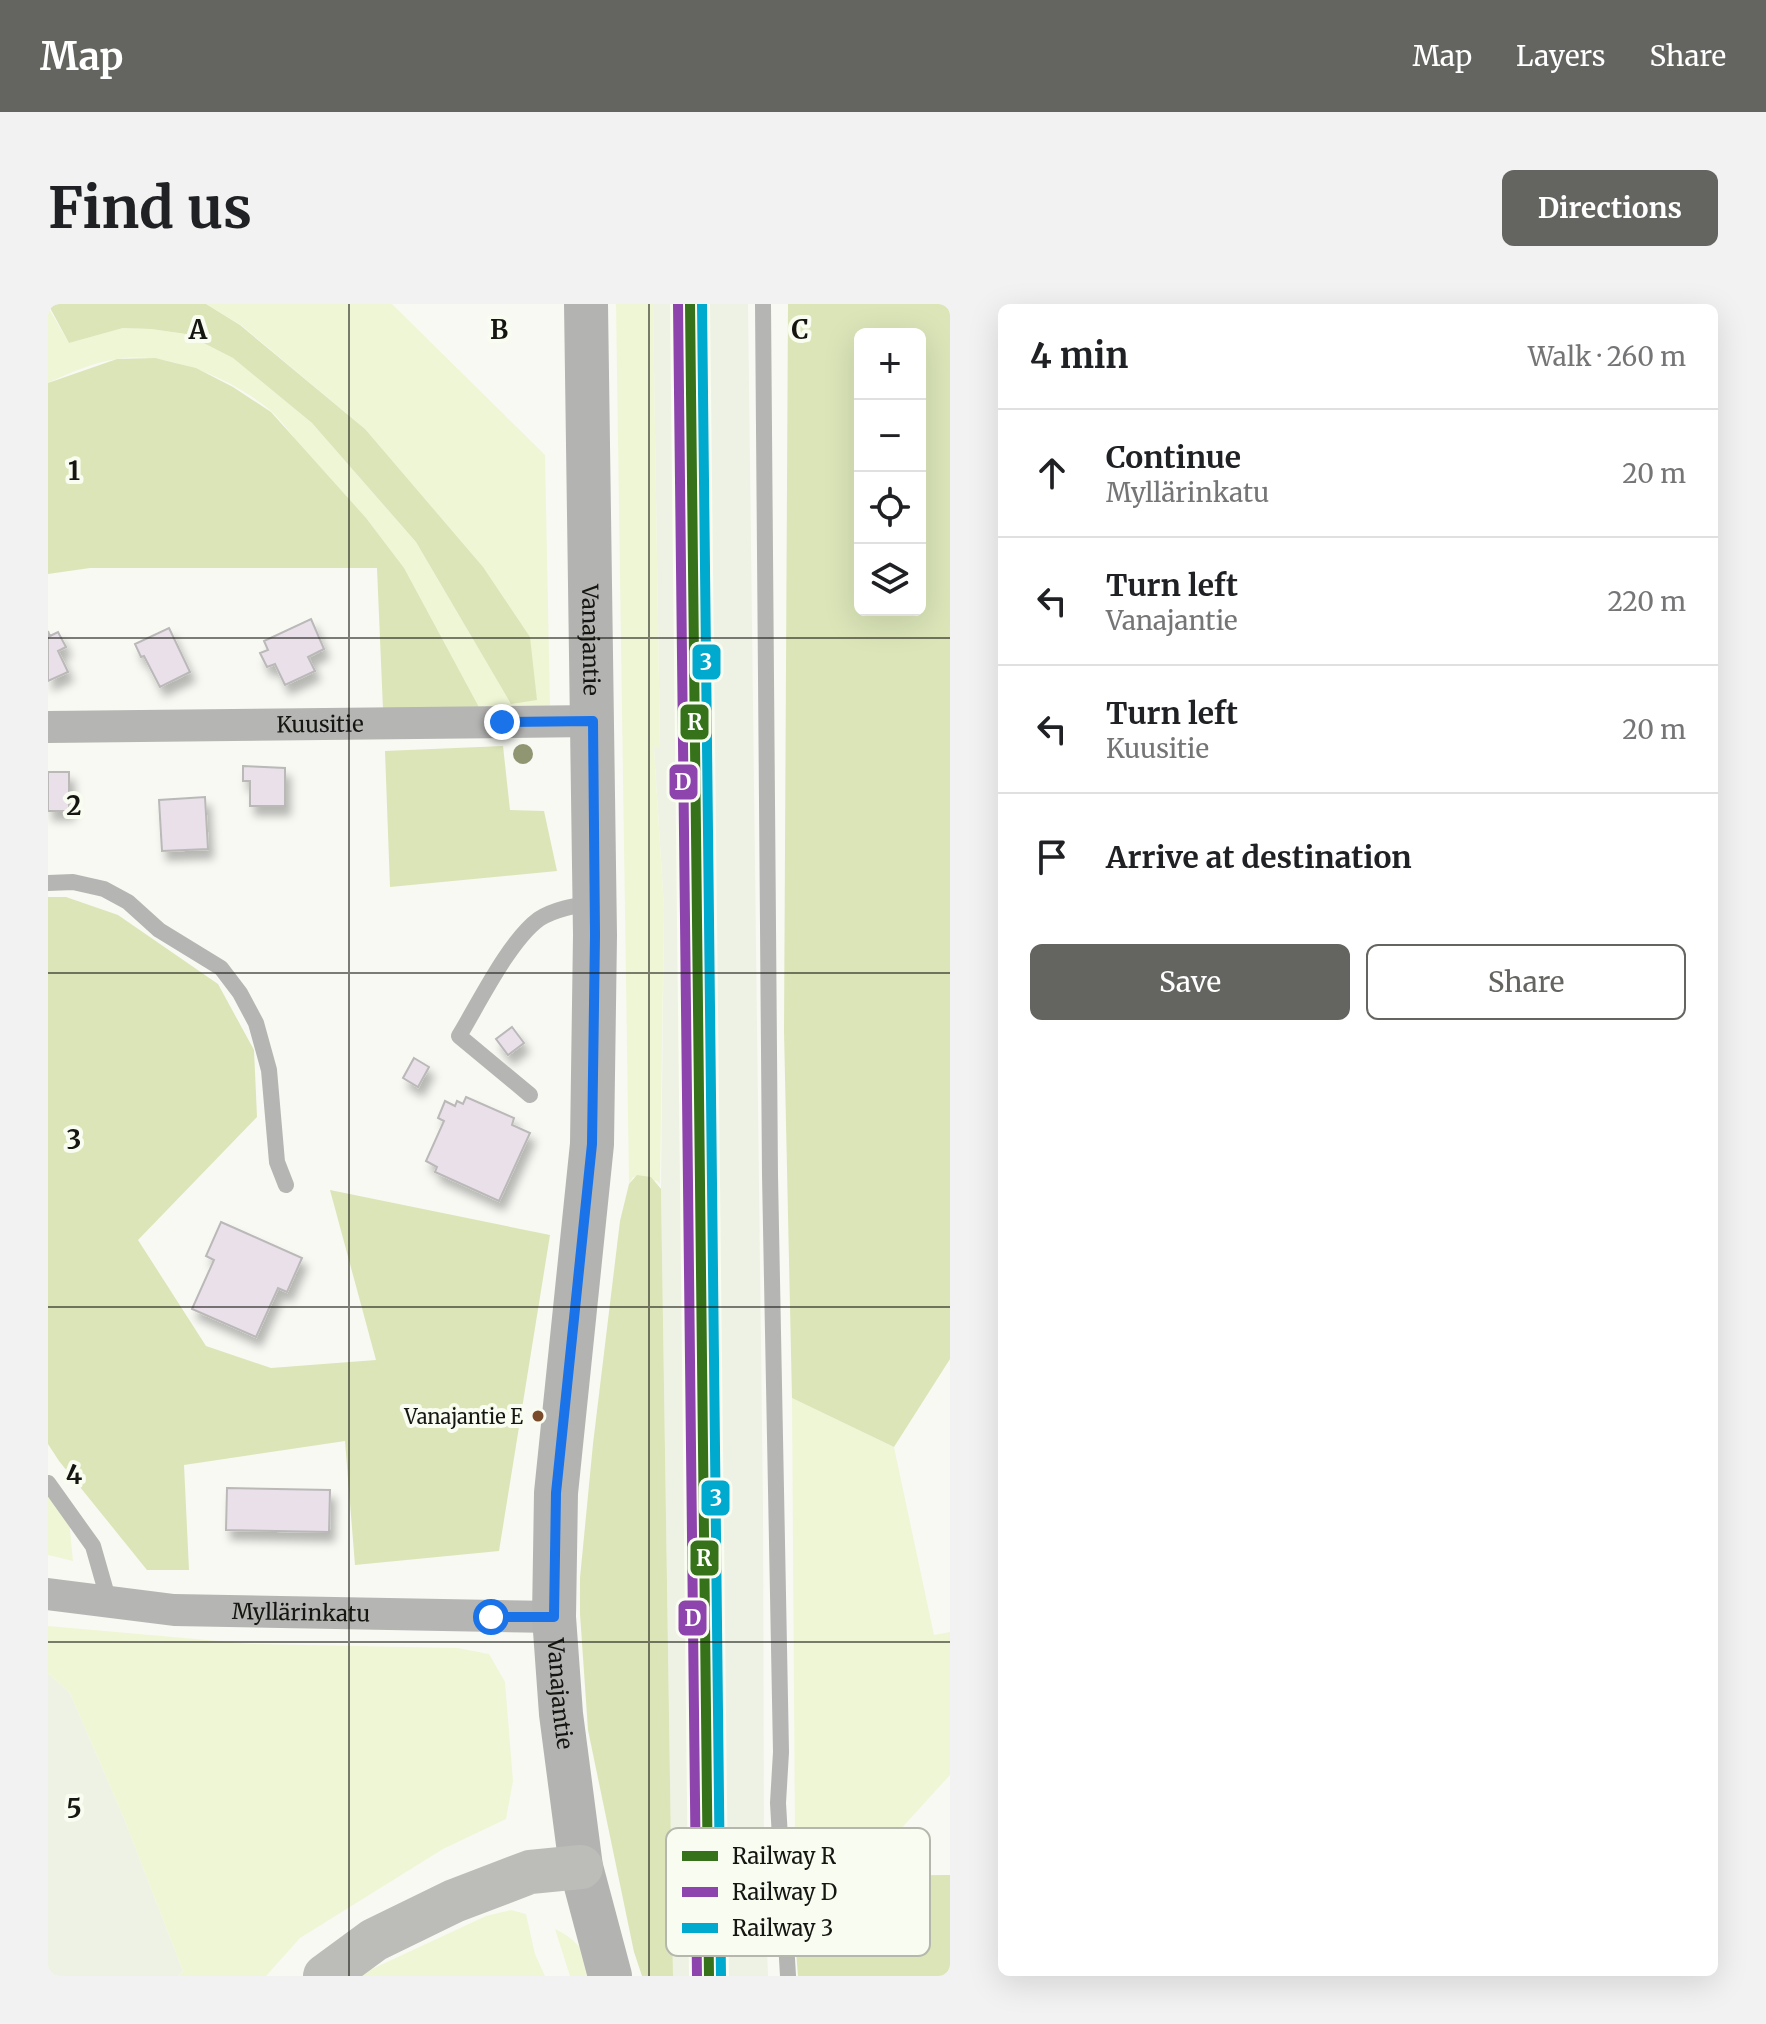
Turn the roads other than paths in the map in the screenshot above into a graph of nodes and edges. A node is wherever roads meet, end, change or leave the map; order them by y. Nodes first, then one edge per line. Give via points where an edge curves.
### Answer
1 (586, 304) edge
2 (763, 304) edge
3 (593, 721) junction
4 (48, 727) edge
5 (48, 883) edge
6 (595, 902) junction
7 (530, 1095) dead end
8 (286, 1185) dead end
9 (48, 1483) edge
10 (48, 1594) edge
11 (109, 1602) junction
12 (554, 1617) junction
13 (779, 1828) edge
14 (581, 1867) junction
15 (787, 1956) edge
16 (325, 1976) edge
17 (610, 1976) edge
18 (788, 1976) edge

1 - 3 street, Vanajantie
2 - 13 lane
3 - 4 street, Kuusitie
3 - 6 street, Vanajantie
5 - 8 lane via 104,889 221,968 256,1023 269,1070 277,1162
6 - 7 lane via 551,913 530,927 459,1036
6 - 12 street, Vanajantie via 592,1144 557,1478
9 - 11 lane via 93,1546
10 - 11 street, Myllärinkatu
11 - 12 street, Myllärinkatu via 227,1612
12 - 14 street, Vanajantie
14 - 16 highway via 530,1872 454,1901 374,1940
14 - 17 street, Vanajantie
15 - 18 lane

